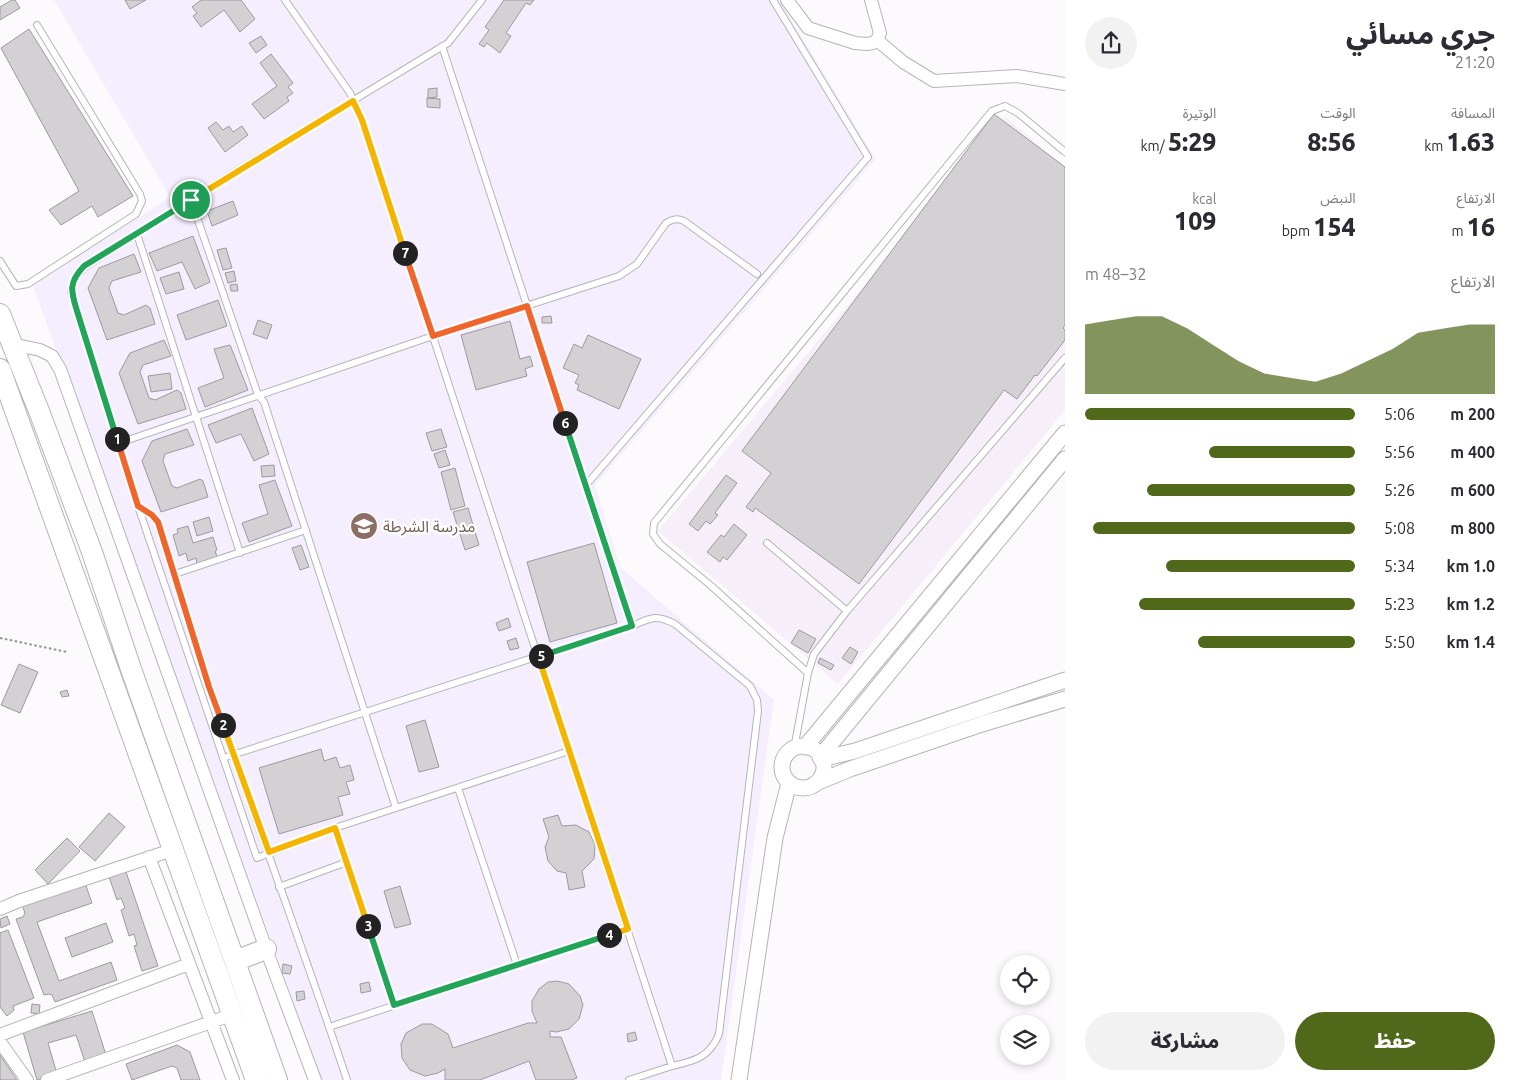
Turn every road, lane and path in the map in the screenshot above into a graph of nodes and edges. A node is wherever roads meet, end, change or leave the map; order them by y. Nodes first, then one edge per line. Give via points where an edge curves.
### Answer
1 (285, 0) edge
2 (482, 0) edge
3 (773, 0) edge
4 (787, 0) edge
5 (871, 0) edge
6 (37, 25) dead end
7 (877, 40) junction
8 (442, 46) junction
9 (1065, 84) edge
10 (353, 101) junction
11 (1065, 152) edge
12 (191, 200) junction
13 (137, 234) junction
14 (0, 260) edge
15 (757, 274) dead end
16 (527, 306) junction
17 (0, 314) edge
18 (433, 336) junction
19 (12, 344) junction
20 (1065, 358) edge
21 (0, 369) edge
22 (258, 395) junction
23 (196, 416) junction
24 (1065, 433) edge
25 (119, 442) junction
26 (1065, 459) edge
27 (586, 485) junction
28 (138, 506) junction
29 (306, 530) junction
30 (767, 543) dead end
31 (240, 553) junction
32 (175, 574) junction
33 (848, 610) junction
34 (632, 626) junction
35 (0, 638) edge
36 (67, 652) dead end
37 (538, 656) junction
38 (808, 673) junction
39 (1065, 680) edge
40 (1065, 699) edge
41 (364, 713) junction
42 (800, 748) junction
43 (569, 751) junction
44 (234, 755) junction
45 (223, 758) junction
46 (821, 758) junction
47 (789, 783) junction
48 (816, 783) junction
49 (458, 788) junction
50 (396, 808) junction
51 (335, 828) junction
52 (172, 850) junction
53 (269, 852) junction
54 (149, 857) junction
55 (347, 862) junction
56 (279, 887) junction
57 (0, 909) edge
58 (628, 929) junction
59 (266, 949) junction
60 (235, 962) junction
61 (189, 964) junction
62 (518, 965) junction
63 (394, 1005) junction
64 (231, 1015) junction
65 (211, 1022) junction
66 (329, 1026) junction
67 (0, 1035) edge
68 (0, 1042) edge
69 (672, 1066) junction
70 (27, 1080) edge
71 (47, 1080) edge
72 (233, 1080) edge
73 (256, 1080) edge
74 (277, 1080) edge
75 (315, 1080) edge
76 (347, 1080) edge
77 (629, 1080) edge
78 (739, 1080) edge

1 - 10 lane
2 - 8 lane
3 - 27 lane via 868,157
4 - 7 street via 808,28 855,43 867,44
5 - 7 street via 880,33
6 - 14 lane via 142,201 136,214 28,284 16,286
7 - 9 street via 903,62 934,81 1017,76
8 - 10 lane
8 - 16 lane
10 - 12 lane
10 - 18 lane
11 - 38 lane via 1018,112 1005,106 992,111 654,523 652,534 660,544
12 - 13 lane
12 - 22 lane
13 - 23 lane
13 - 25 lane via 84,266 75,278 71,292
15 - 16 lane via 678,218 666,223 637,264 629,270
16 - 18 lane
16 - 27 lane
17 - 19 highway
18 - 22 lane
18 - 37 lane
19 - 59 street via 52,356 60,370
19 - 60 highway via 92,552
20 - 33 lane
21 - 52 highway
22 - 23 lane
22 - 29 lane via 264,402
23 - 25 lane
23 - 31 lane
24 - 42 street
25 - 28 lane
26 - 46 street
27 - 34 lane
28 - 32 lane via 158,522
28 - 45 lane
29 - 31 lane
29 - 41 lane
30 - 33 lane
31 - 32 lane
32 - 44 lane via 209,687
33 - 38 lane via 814,654
34 - 37 lane
34 - 69 lane via 651,618 663,618 675,624 750,686 758,711 719,1034 710,1051 694,1061
35 - 36 path
37 - 41 lane
37 - 43 lane
38 - 42 lane
39 - 46 street via 855,751
40 - 48 street via 982,724
41 - 44 lane
41 - 50 lane
42 - 46 street via 816,752
42 - 47 street via 789,752 783,761 783,773
43 - 49 lane
43 - 58 lane
44 - 45 lane
44 - 53 lane
45 - 53 lane via 257,858
46 - 48 street via 822,773
47 - 48 street via 803,788
47 - 78 street via 775,838
49 - 50 lane
49 - 62 lane
50 - 51 lane
51 - 53 lane
51 - 55 lane
52 - 54 street
52 - 64 highway
53 - 56 lane
54 - 57 street
54 - 61 street
55 - 56 lane
55 - 63 lane
56 - 66 lane
58 - 62 lane
58 - 69 lane
59 - 60 highway
59 - 75 street
60 - 74 highway
61 - 65 street
61 - 67 street
62 - 63 lane
63 - 66 lane
64 - 65 street
64 - 73 highway
65 - 71 street
65 - 72 street
66 - 76 lane
68 - 70 street
69 - 77 lane

